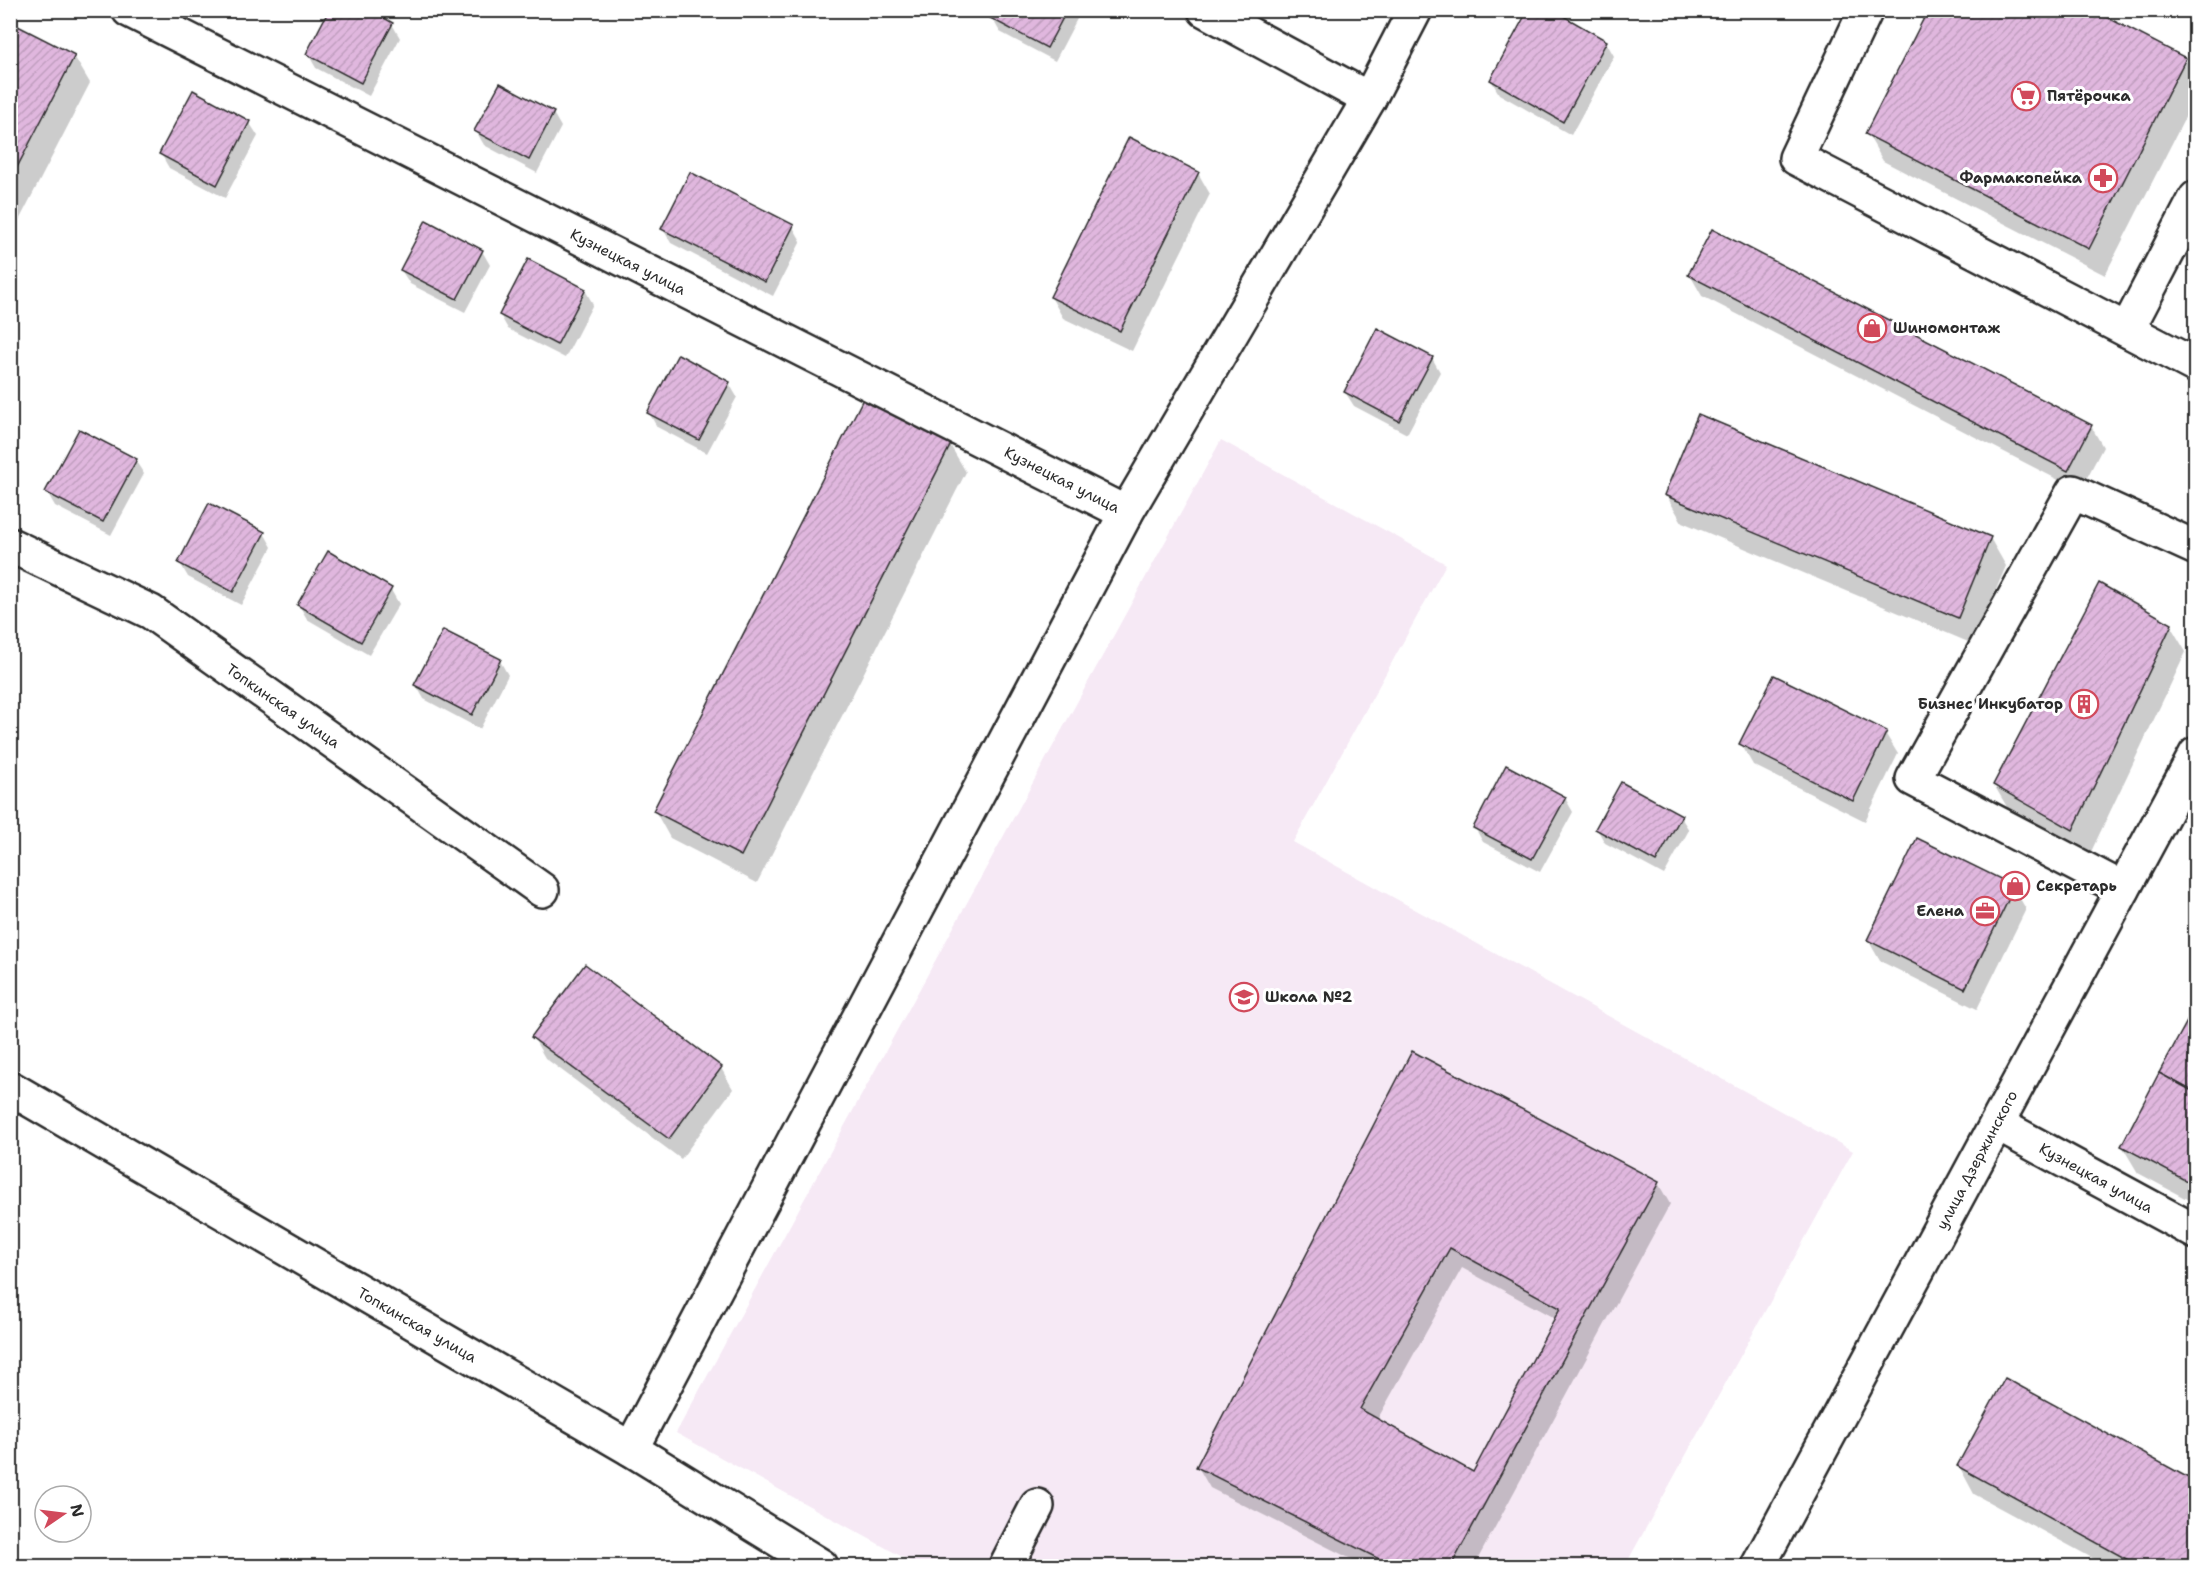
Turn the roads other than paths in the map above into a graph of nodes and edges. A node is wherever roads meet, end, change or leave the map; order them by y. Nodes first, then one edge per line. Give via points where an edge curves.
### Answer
1 (129, 10) edge
2 (1205, 10) edge
3 (1415, 10) edge
4 (1866, 10) edge
5 (1369, 99) junction
6 (2196, 198) edge
7 (2127, 330) junction
8 (2196, 366) edge
9 (1126, 513) junction
10 (10, 545) edge
11 (2196, 548) edge
12 (2196, 754) edge
13 (2123, 889) junction
14 (543, 890) dead end
15 (10, 1088) edge
16 (1997, 1124) junction
17 (2196, 1232) edge
18 (631, 1449) junction
19 (1037, 1506) dead end
20 (786, 1558) edge
21 (821, 1566) edge
22 (1006, 1566) edge
23 (1758, 1566) edge

1 - 9 street, Кузнецкая улица
2 - 5 street
3 - 5 street
4 - 7 street via 1796,158
5 - 9 street
6 - 7 street
7 - 8 street
9 - 18 street
10 - 14 street, Топкинская улица via 151,612
11 - 13 street via 2073,492 1913,779
12 - 13 street, улица Дзержинского
13 - 16 street, улица Дзержинского
15 - 18 street, Топкинская улица
16 - 17 street, Кузнецкая улица
16 - 23 street, улица Дзержинского
18 - 20 street, Топкинская улица
19 - 22 street
20 - 21 street, Топкинская улица

